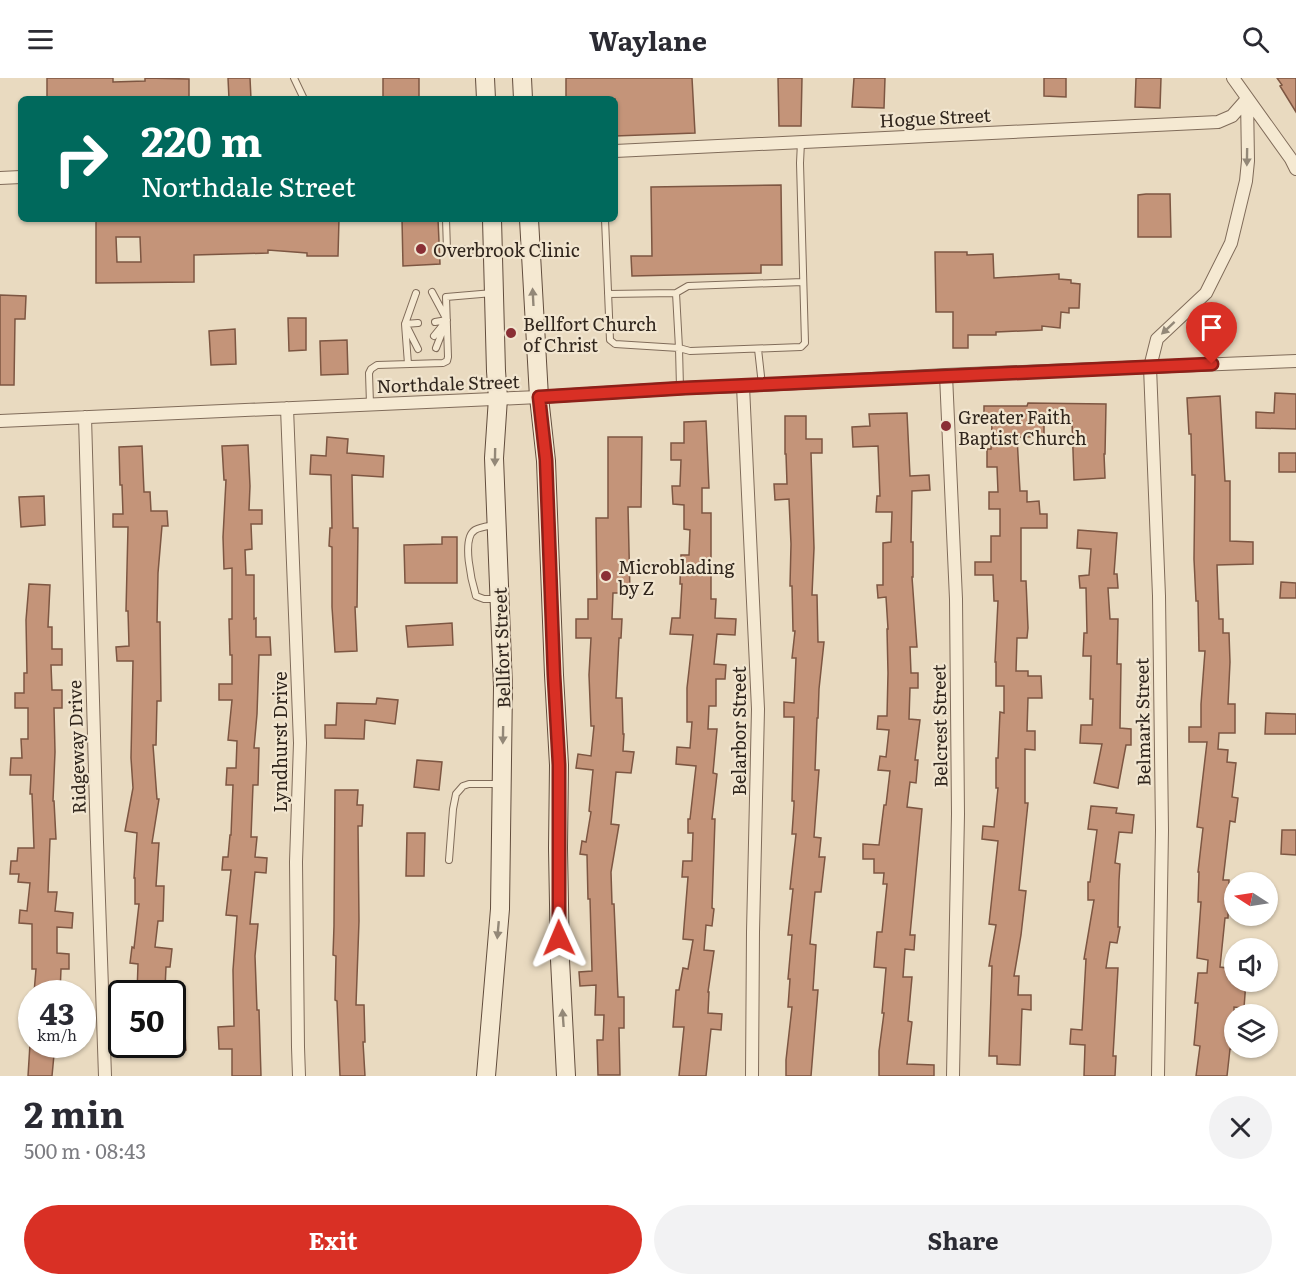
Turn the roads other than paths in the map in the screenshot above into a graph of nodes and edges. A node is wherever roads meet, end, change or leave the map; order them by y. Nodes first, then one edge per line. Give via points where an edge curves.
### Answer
1 (294, 78) edge
2 (485, 78) edge
3 (522, 78) edge
4 (1233, 78) edge
5 (303, 96) edge
6 (486, 96) edge
7 (523, 96) edge
8 (1247, 99) junction
9 (801, 142) junction
10 (618, 151) edge
11 (1296, 169) edge
12 (18, 177) edge
13 (0, 178) edge
14 (446, 222) edge
15 (492, 222) edge
16 (528, 222) edge
17 (606, 222) edge
18 (493, 248) junction
19 (803, 282) junction
20 (432, 292) dead end
21 (676, 292) junction
22 (416, 293) dead end
23 (495, 293) junction
24 (608, 294) junction
25 (434, 305) dead end
26 (417, 306) dead end
27 (447, 320) junction
28 (435, 322) dead end
29 (417, 323) dead end
30 (405, 324) junction
31 (418, 336) dead end
32 (434, 336) dead end
33 (436, 348) dead end
34 (679, 348) junction
35 (418, 349) dead end
36 (758, 349) junction
37 (1296, 361) edge
38 (408, 364) junction
39 (1150, 367) junction
40 (946, 375) junction
41 (762, 385) junction
42 (743, 386) junction
43 (680, 388) junction
44 (539, 397) junction
45 (498, 398) junction
46 (370, 404) junction
47 (287, 408) junction
48 (85, 417) junction
49 (0, 421) edge
50 (497, 524) junction
51 (500, 599) junction
52 (502, 784) junction
53 (449, 861) dead end
54 (105, 1076) edge
55 (299, 1076) edge
56 (486, 1076) edge
57 (566, 1076) edge
58 (752, 1076) edge
59 (953, 1076) edge
60 (1158, 1076) edge

1 - 5 lane
2 - 6 main road
3 - 7 main road
4 - 8 street
8 - 9 street, Hogue Street via 1232,116 1218,123
8 - 11 street
8 -> 39 street via 1246,181 1231,243 1206,293 1156,339
9 - 10 street, Hogue Street
9 - 19 lane
12 - 13 street
14 - 18 lane via 447,250
15 - 18 main road, Bellfort Street
44 -> 16 main road
17 - 24 lane
18 - 23 main road, Bellfort Street
19 - 21 lane via 688,286
19 - 36 lane via 805,343 801,347
20 - 27 lane
21 - 24 lane
21 - 34 lane
22 - 30 lane
23 - 27 lane via 446,297
23 - 45 main road, Bellfort Street
24 - 34 lane via 610,340 615,344
25 - 27 lane
26 - 30 lane
27 - 28 lane
27 - 32 lane
27 - 33 lane
27 - 38 lane via 447,361
29 - 30 lane
30 - 31 lane
30 - 35 lane
30 - 38 lane
34 - 36 lane
34 - 43 lane
36 - 41 lane
37 - 39 street, Northdale Street
38 - 46 lane via 377,365 370,369
39 - 40 street, Northdale Street
39 - 60 street, Belmark Street via 1159,596 1162,830
40 - 41 street, Northdale Street
40 - 59 street, Belcrest Street via 956,599 958,814
41 - 42 street, Northdale Street
42 - 43 street, Northdale Street
42 - 58 street, Belarbor Street via 758,709
43 - 44 street, Northdale Street
44 - 45 street, Northdale Street
57 -> 44 main road via 560,960 559,765 546,460
45 - 46 street, Northdale Street
45 -> 50 main road, Bellfort Street via 494,458
46 - 47 street, Northdale Street
47 - 48 street, Northdale Street
47 - 55 street, Lyndhurst Drive via 300,743 296,862
48 - 49 street, Northdale Street
48 - 54 street, Ridgeway Drive
50 - 51 main road, Bellfort Street
50 - 51 lane via 475,530 469,537 468,555 476,596
51 -> 52 main road, Bellfort Street
52 - 53 lane via 469,784 456,794
52 -> 56 main road, Bellfort Street via 500,909

